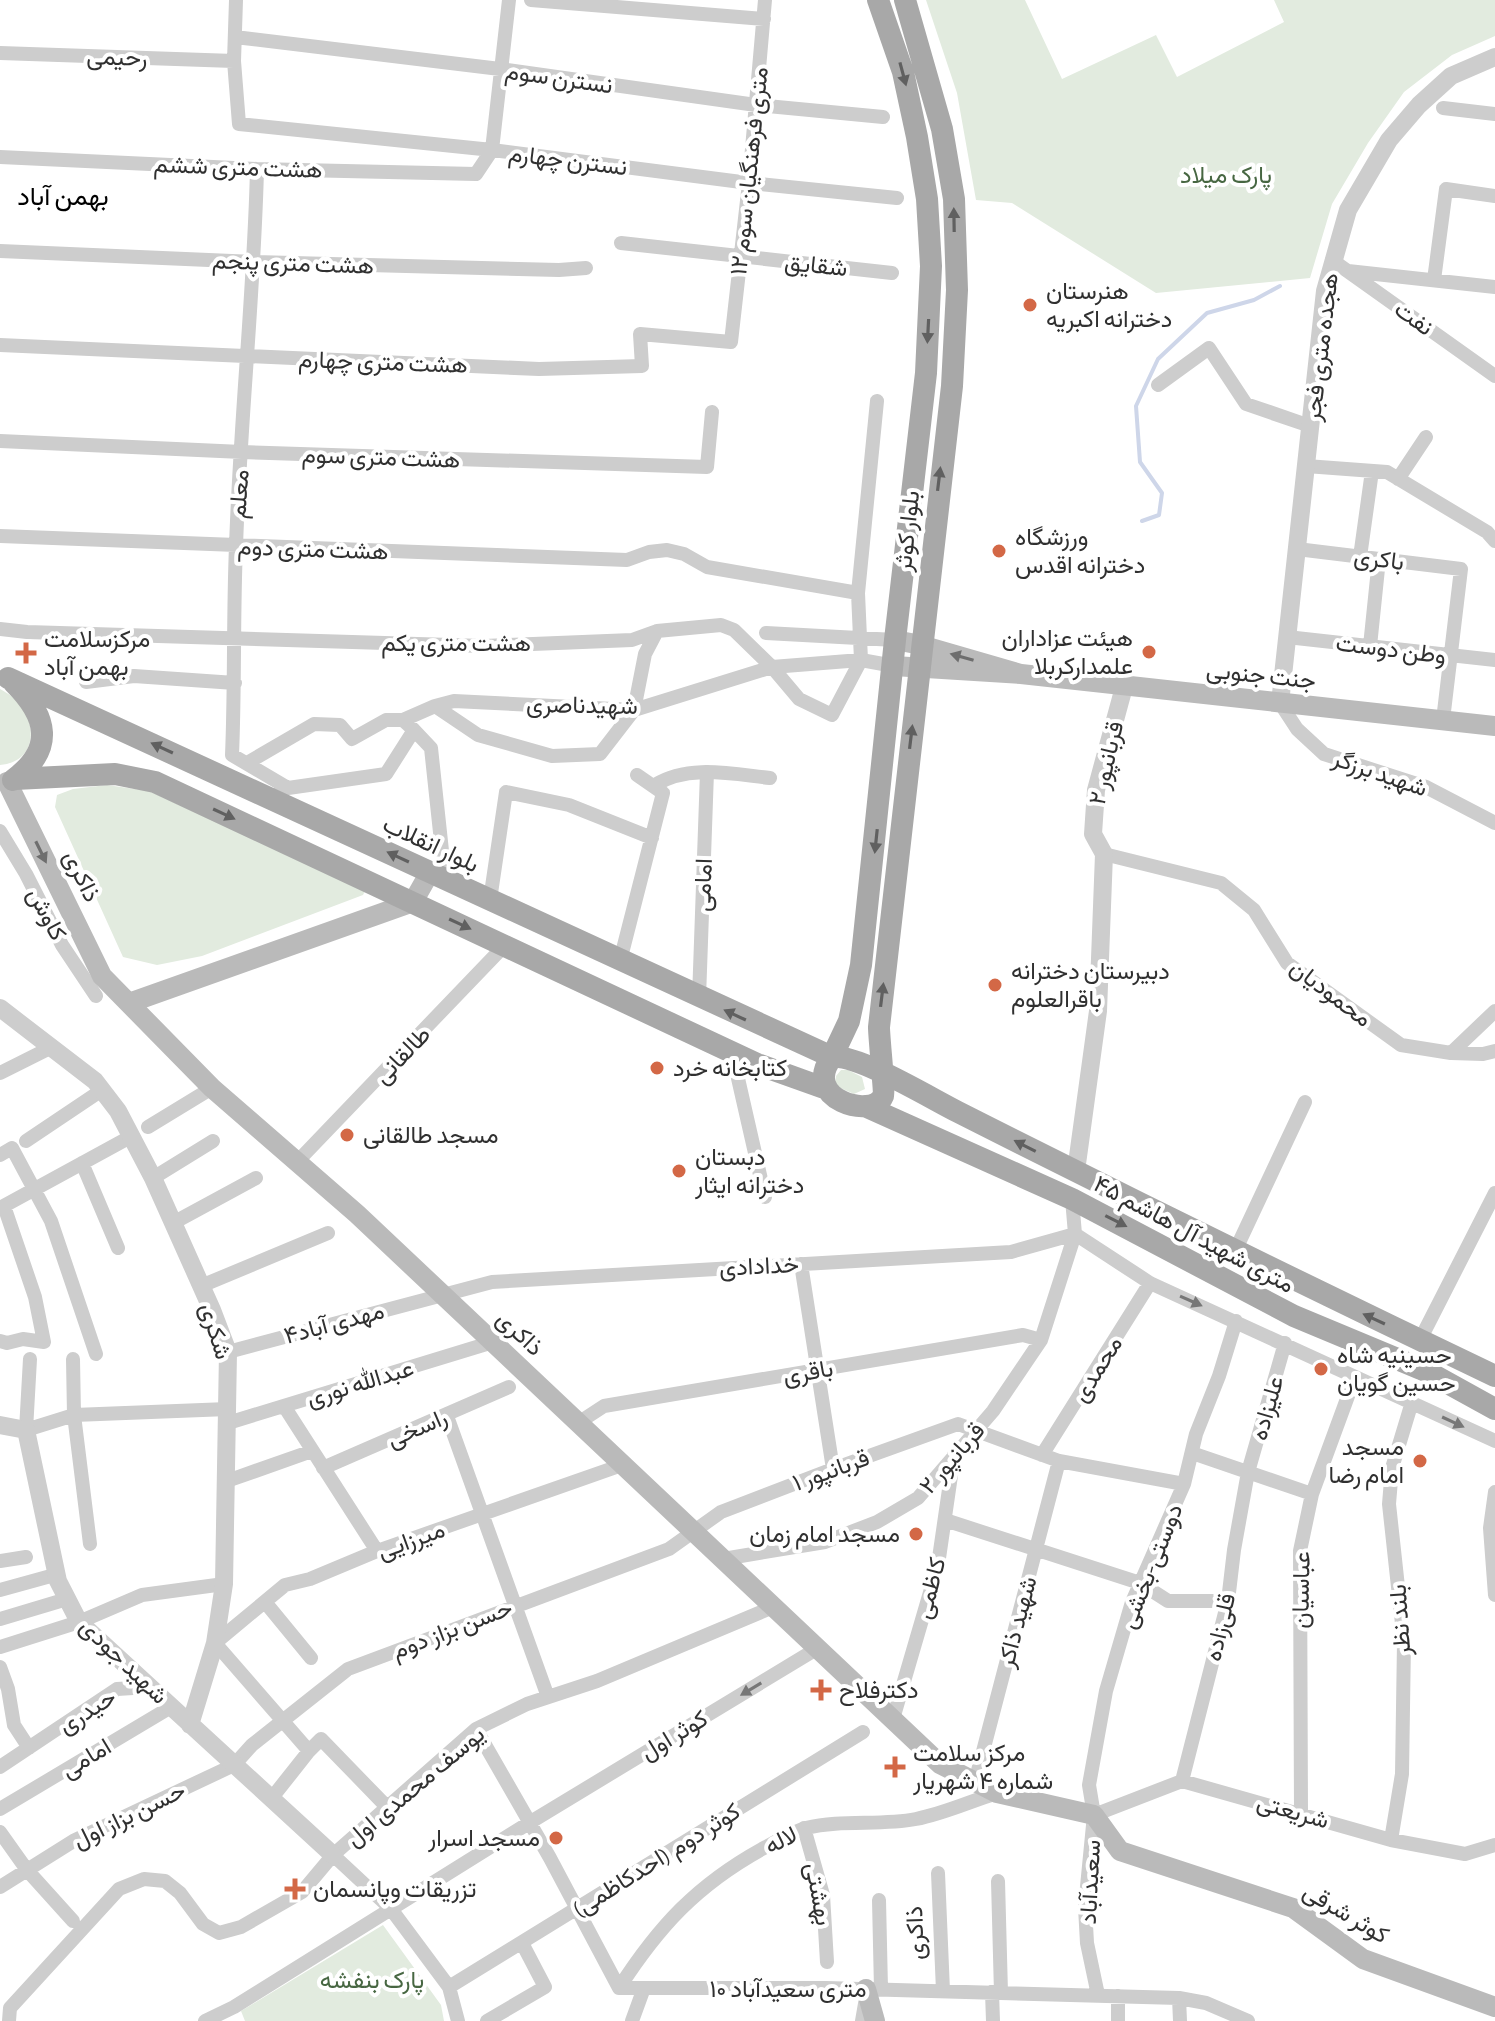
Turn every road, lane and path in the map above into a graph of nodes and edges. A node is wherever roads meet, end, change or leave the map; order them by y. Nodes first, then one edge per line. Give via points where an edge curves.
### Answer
1 (236, 0) edge
2 (509, 0) edge
3 (531, 0) edge
4 (765, 0) edge
5 (878, 0) edge
6 (905, 0) edge
7 (764, 19) junction
8 (235, 37) junction
9 (0, 53) edge
10 (1495, 57) edge
11 (234, 61) junction
12 (500, 69) junction
13 (756, 105) junction
14 (1443, 108) dead end
15 (1495, 114) edge
16 (883, 117) dead end
17 (492, 150) junction
18 (0, 157) edge
19 (257, 169) junction
20 (749, 183) junction
21 (1495, 196) edge
22 (897, 198) dead end
23 (621, 243) dead end
24 (0, 251) edge
25 (740, 257) junction
26 (255, 262) junction
27 (1340, 265) junction
28 (586, 268) dead end
29 (892, 273) dead end
30 (1434, 280) junction
31 (1495, 287) edge
32 (731, 342) joint
33 (0, 345) edge
34 (248, 357) junction
35 (1495, 376) edge
36 (1158, 385) dead end
37 (877, 401) dead end
38 (712, 412) dead end
39 (1310, 426) junction
40 (1426, 437) dead end
41 (0, 441) edge
42 (242, 452) junction
43 (1306, 466) junction
44 (1372, 471) junction
45 (1398, 479) junction
46 (1492, 533) edge
47 (0, 536) edge
48 (236, 547) junction
49 (1297, 549) junction
50 (1360, 557) junction
51 (1379, 559) junction
52 (858, 593) junction
53 (0, 629) edge
54 (657, 631) junction
55 (766, 633) dead end
56 (862, 637) junction
57 (1287, 637) junction
58 (236, 640) junction
59 (895, 640) junction
60 (921, 645) junction
61 (1370, 646) junction
62 (1451, 655) junction
63 (861, 660) junction
64 (1495, 660) edge
65 (894, 666) junction
66 (772, 667) junction
67 (918, 669) junction
68 (1021, 674) junction
69 (4, 676) edge
70 (86, 682) dead end
71 (235, 683) junction
72 (1124, 687) junction
73 (1280, 703) junction
74 (435, 706) junction
75 (634, 710) junction
76 (1443, 720) junction
77 (409, 725) junction
78 (1495, 726) edge
79 (247, 763) junction
80 (707, 772) junction
81 (637, 775) dead end
82 (770, 778) dead end
83 (7, 781) edge
84 (655, 785) junction
85 (288, 788) junction
86 (257, 792) junction
87 (1495, 823) edge
88 (0, 831) edge
89 (652, 838) junction
90 (1104, 854) junction
91 (437, 876) junction
92 (490, 900) junction
93 (413, 902) junction
94 (869, 903) junction
95 (893, 905) junction
96 (505, 945) junction
97 (620, 961) junction
98 (96, 996) dead end
99 (699, 998) junction
100 (129, 1003) junction
101 (0, 1008) edge
102 (1495, 1011) edge
103 (772, 1032) junction
104 (52, 1047) junction
105 (1495, 1051) edge
106 (732, 1052) junction
107 (1451, 1053) junction
108 (832, 1057) junction
109 (757, 1064) junction
110 (0, 1073) edge
111 (881, 1073) junction
112 (212, 1088) junction
113 (824, 1088) junction
114 (102, 1090) junction
115 (1305, 1102) dead end
116 (867, 1107) junction
117 (140, 1131) junction
118 (26, 1141) dead end
119 (213, 1141) dead end
120 (0, 1155) edge
121 (82, 1163) junction
122 (296, 1163) junction
123 (1076, 1171) junction
124 (153, 1178) junction
125 (256, 1178) dead end
126 (34, 1190) junction
127 (1495, 1193) edge
128 (765, 1197) dead end
129 (1072, 1199) junction
130 (2, 1207) edge
131 (173, 1223) junction
132 (328, 1233) dead end
133 (1075, 1234) junction
134 (118, 1248) dead end
135 (1236, 1249) junction
136 (801, 1264) junction
137 (1150, 1283) junction
138 (201, 1286) junction
139 (441, 1294) junction
140 (1236, 1321) junction
141 (1041, 1340) junction
142 (1420, 1340) junction
143 (0, 1341) edge
144 (493, 1342) junction
145 (1285, 1343) junction
146 (228, 1352) junction
147 (96, 1354) dead end
148 (30, 1359) dead end
149 (73, 1359) dead end
150 (818, 1370) junction
151 (1495, 1376) edge
152 (1355, 1377) junction
153 (509, 1387) dead end
154 (1412, 1402) junction
155 (284, 1406) junction
156 (1495, 1409) edge
157 (74, 1415) junction
158 (228, 1416) junction
159 (447, 1416) junction
160 (578, 1423) junction
161 (0, 1425) edge
162 (975, 1429) junction
163 (26, 1430) junction
164 (1495, 1441) edge
165 (312, 1451) junction
166 (1192, 1453) junction
167 (954, 1454) junction
168 (1042, 1455) junction
169 (1059, 1461) junction
170 (622, 1465) junction
171 (323, 1468) junction
172 (833, 1469) junction
173 (1248, 1472) junction
174 (227, 1481) junction
175 (1184, 1484) junction
176 (1495, 1492) edge
177 (1312, 1494) junction
178 (482, 1514) junction
179 (945, 1520) junction
180 (693, 1532) junction
181 (90, 1544) dead end
182 (1036, 1549) junction
183 (377, 1551) junction
184 (26, 1557) dead end
185 (723, 1559) junction
186 (0, 1561) edge
187 (58, 1574) junction
188 (1140, 1583) junction
189 (224, 1584) junction
190 (0, 1590) edge
191 (1495, 1595) edge
192 (67, 1599) junction
193 (1228, 1601) junction
194 (265, 1602) junction
195 (515, 1605) junction
196 (773, 1607) junction
197 (0, 1619) edge
198 (79, 1622) junction
199 (215, 1643) junction
200 (0, 1647) edge
201 (818, 1648) junction
202 (311, 1658) dead end
203 (0, 1667) edge
204 (149, 1687) junction
205 (548, 1697) junction
206 (171, 1707) junction
207 (893, 1719) junction
208 (283, 1720) junction
209 (190, 1725) junction
210 (476, 1729) junction
211 (863, 1732) dead end
212 (29, 1748) junction
213 (309, 1751) junction
214 (234, 1765) junction
215 (0, 1767) edge
216 (1182, 1781) junction
217 (975, 1782) junction
218 (997, 1793) junction
219 (271, 1799) junction
220 (387, 1807) junction
221 (0, 1809) edge
222 (1301, 1813) junction
223 (1094, 1815) junction
224 (529, 1823) junction
225 (804, 1828) junction
226 (0, 1832) edge
227 (1391, 1840) junction
228 (1495, 1845) edge
229 (333, 1855) junction
230 (27, 1870) junction
231 (938, 1873) dead end
232 (998, 1881) dead end
233 (0, 1887) edge
234 (879, 1900) dead end
235 (391, 1909) junction
236 (578, 1909) junction
237 (73, 1921) dead end
238 (522, 1943) junction
239 (827, 1962) dead end
240 (449, 1987) junction
241 (619, 1988) junction
242 (644, 1988) junction
243 (874, 1989) junction
244 (943, 1991) junction
245 (997, 1992) junction
246 (1098, 1995) junction
247 (1118, 1996) junction
248 (1179, 1998) junction
249 (1495, 2007) edge
250 (9, 2021) edge
251 (205, 2021) edge
252 (458, 2021) edge
253 (487, 2021) edge
254 (632, 2021) edge
255 (862, 2021) edge
256 (875, 2021) edge
257 (993, 2021) edge
258 (1118, 2021) edge
259 (1180, 2021) edge
260 (1248, 2021) edge

1 - 8 street
2 - 12 street
3 - 7 street
4 - 7 street, ۱۲ متری فرهنگیان سوم
5 -> 59 main road, بلوار کوثر via 903,72 917,137 931,266 926,373
60 -> 6 main road, بلوار کوثر via 952,386 957,290 954,199 942,129
7 - 13 street, ۱۲ متری فرهنگیان سوم
8 - 11 street
8 - 12 street, نسترن سوم
9 - 11 street, رحیمی
10 - 27 street, هجده متری فجر via 1451,76 1389,140 1348,210
11 - 17 street, نسترن چهارم via 239,124
12 - 13 street, نسترن سوم
12 - 17 street
13 - 16 street, نسترن سوم
13 - 20 street, ۱۲ متری فرهنگیان سوم
14 - 15 street
17 - 19 street, هشت متری ششم via 476,174
17 - 20 street, نسترن چهارم
18 - 19 street, هشت متری ششم
19 - 26 street, معلم
20 - 22 street, نسترن چهارم
20 - 25 street, ۱۲ متری فرهنگیان سوم
21 - 30 street via 1446,189
23 - 25 street, شقایق
24 - 26 street, هشت متری پنجم
25 - 29 street, شقایق
25 - 32 street, ۱۲ متری فرهنگیان سوم
26 - 28 street, هشت متری پنجم
26 - 34 street, معلم
27 - 30 street
27 - 35 street, نفت
27 - 39 street, هجده متری فجر via 1325,291
30 - 31 street
32 - 34 street, هشت متری چهارم via 640,334 642,366 539,369
33 - 34 street, هشت متری چهارم
34 - 42 street, معلم
36 - 39 street via 1209,348 1246,404
37 - 52 street
38 - 42 street, هشت متری سوم via 707,467
39 - 43 street, هجده متری فجر
40 - 45 street
41 - 42 street, هشت متری سوم
42 - 48 street, معلم
43 - 44 street
43 - 49 street, هجده متری فجر
44 - 45 street
44 - 50 street
45 - 46 street
47 - 48 street, هشت متری دوم
48 - 52 street, هشت متری دوم via 627,560 667,550 707,567
48 - 58 street, معلم
49 - 50 street, باکری
49 - 57 street, هجده متری فجر
50 - 51 street, باکری
51 - 61 street
51 - 62 street, باکری via 1461,569
52 - 56 street
53 - 58 street, هشت متری یکم
54 - 58 street, هشت متری یکم via 632,640 483,646
54 - 66 street, هشت متری یکم via 721,625 734,630
54 - 75 street via 645,654
55 - 56 street
56 - 59 street
56 - 63 street
57 - 61 street, وطن دوست
57 - 73 street, هجده متری فجر
58 - 71 street, معلم
59 - 60 main road
59 - 65 main road, بلوار کوثر
60 - 67 main road, بلوار کوثر
68 -> 60 main road
61 - 62 street, وطن دوست
62 - 64 street, وطن دوست
62 - 76 street
63 - 65 street
63 - 66 street
63 - 66 street, هشت متری یکم via 832,715 799,699
65 - 67 main road
65 -> 94 main road, بلوار کوثر
66 - 75 street, شهید‌ناصری
67 - 68 main road
95 -> 67 main road, بلوار کوثر
68 - 72 main road, جنت جنوبی
69 - 83 main road via 29,698 43,734 32,764
86 -> 69 main road, بلوار انقلاب
70 - 71 street via 134,676
71 - 79 street, معلم via 232,755
72 - 73 main road, جنت جنوبی
72 - 90 street, قربانپور ۲ via 1096,790 1093,834
73 - 76 main road, جنت جنوبی
73 - 87 street, شهید برزگر via 1297,729 1324,754 1426,787
74 - 75 street, شهید‌ناصری via 454,701
74 - 75 street via 478,735 552,756 600,754
74 - 77 street, شهید‌ناصری
76 - 78 main road, جنت جنوبی
77 - 79 street, شهید‌ناصری via 386,720 352,739 340,725 314,724
77 - 85 street via 386,774
77 - 91 street via 431,748
79 - 85 street
80 - 82 street
80 - 84 street via 670,775
80 - 99 street, امامی
81 - 84 street
83 -> 93 main road via 115,774 155,782
83 -> 100 main road, ذاکری via 102,976
84 - 89 street via 663,793
85 - 86 street
91 -> 86 main road, بلوار انقلاب
88 - 98 street, کاوش
89 - 92 street via 569,805 506,792
89 - 97 street
90 - 107 street, محمودیان via 1221,883 1254,910 1287,963 1401,1045
90 - 123 street, قربانپور ۲ via 1098,1011
91 - 92 main road, بلوار انقلاب
91 - 93 main road
92 - 97 main road, بلوار انقلاب
93 -> 96 main road
93 - 100 main road
94 - 95 main road
94 - 108 main road, بلوار کوثر via 849,1021
111 -> 95 main road, بلوار کوثر via 879,1027
96 - 106 main road
96 - 122 street, طالقانی
97 - 99 main road, بلوار انقلاب
103 -> 99 main road, بلوار انقلاب
100 - 112 main road, ذاکری
101 - 104 street, شکری
102 - 107 street
103 - 108 main road, بلوار انقلاب
103 - 109 main road via 775,1044
104 - 110 street
104 - 114 street, شکری
105 - 107 street, محمودیان
106 - 109 main road
106 - 128 street
108 - 111 main road via 858,1060
108 - 113 main road via 822,1075
109 - 113 main road
111 - 116 main road via 883,1097
123 -> 111 main road, ۴۵ متری شهید آل هاشم
112 - 117 street
112 - 122 main road, ذاکری
113 - 116 main road via 851,1105
114 - 117 street, شکری
114 - 118 street
115 - 135 street
116 - 129 main road, ۴۵ متری شهید آل هاشم
117 - 121 street
117 - 124 street, شکری
119 - 124 street
120 - 126 street via 12,1148
121 - 126 street
121 - 134 street
122 - 139 main road, ذاکری
123 - 135 main road, ۴۵ متری شهید آل هاشم
124 - 131 street, شکری
125 - 131 street
126 - 130 street
126 - 147 street via 51,1221
127 - 142 street
129 - 133 street
129 -> 156 main road, ۴۵ متری شهید آل هاشم via 1294,1316 1426,1371
130 - 143 street via 35,1297 44,1342
131 - 138 street, شکری
132 - 138 street
133 - 136 street, خدادادی via 1011,1252
133 - 137 street
133 - 141 street, قربانپور ۲
142 -> 135 main road, ۴۵ متری شهید آل هاشم
136 - 139 street, خدادادی via 492,1282
136 - 150 street
137 -> 140 street
137 - 168 street, محمدی
138 - 146 street, شکری
139 - 144 main road, ذاکری
139 - 146 street, مهدی آباد۴
140 - 145 street
140 - 166 street, دوستی-بخشی
141 - 150 street, باقری via 1023,1335
141 - 162 street, قربانپور ۲
142 - 151 main road, ۴۵ متری شهید آل هاشم
144 - 155 street, عبدالله نوری
144 - 160 main road, ذاکری
145 - 152 street
145 - 173 street, علیزاده
146 - 158 street, شکری
148 - 163 street
149 - 157 street
150 - 160 street, باقری via 604,1406
150 - 172 street
152 - 154 street
152 - 177 street, عباسیان
153 - 159 street, راسخی
154 -> 164 street
154 - 227 street, بلند نظر via 1392,1468 1389,1504 1404,1642 1402,1774
155 - 158 street, عبدالله نوری
155 - 165 street
157 - 158 street, عبدالله نوری
157 - 163 street, عبدالله نوری
157 - 181 street
158 - 174 street, شکری
159 - 171 street, راسخی
159 - 178 street
160 - 170 main road, ذاکری
161 - 163 street
162 - 167 street, قربانپور ۲
162 - 168 street
162 - 172 street, قربانپور ۱ via 958,1424
163 - 187 street, شهید جودی
165 - 171 street
165 - 174 street
166 - 173 street
166 - 175 street, دوستی-بخشی
167 - 179 street, کاظمی
167 - 185 street, قربانپور ۲ via 918,1498 877,1522 825,1542
168 - 169 street
169 - 175 street
169 - 182 street, شهید ذاکر
170 - 178 street, میرزایی
170 - 180 main road, ذاکری
171 - 183 street
172 - 180 street, قربانپور ۱ via 721,1512
173 - 177 street
173 - 193 street, قلی‌زاده
174 - 189 street, شکری
175 - 188 street, دوستی-بخشی
176 - 191 street via 1490,1528
177 - 222 street, عباسیان via 1300,1551
178 - 183 street, میرزایی
178 - 195 street
179 - 182 street
179 - 207 street, کاظمی via 938,1565
180 - 185 main road, ذاکری
180 - 195 street, حسن بزاز دوم via 669,1549
182 - 188 street
182 - 217 street, شهید ذاکر
183 - 194 street, میرزایی via 285,1585
184 - 186 street
185 - 196 main road, ذاکری
187 - 190 street
187 - 192 street, شهید جودی
188 - 193 street via 1168,1601
188 - 223 street, دوستی-بخشی via 1106,1691 1089,1785
189 - 198 street via 142,1595
189 - 199 street, شکری
192 - 197 street
192 - 198 street, شهید جودی
193 - 216 street, قلی‌زاده
194 - 199 street, میرزایی
194 - 202 street
195 - 205 street
195 - 208 street, حسن بزاز دوم via 348,1669
196 - 201 main road, ذاکری
196 - 205 street, یوسف محمدی اول
198 - 200 street
198 - 204 street, شهید جودی
199 - 208 street
199 - 209 street, شکری
201 - 207 main road, ذاکری
201 -> 224 street, کوثر اول
203 - 212 street via 14,1725
204 - 206 street, شهید جودی
204 - 212 street, حیدری via 117,1689
205 - 210 street, یوسف محمدی اول
206 - 209 street, شهید جودی
206 - 221 street, امامی
207 - 217 main road, ذاکری via 940,1764
208 - 213 street
208 - 214 street, حسن بزاز دوم
209 - 214 street, شهید جودی
210 - 220 street, یوسف محمدی اول
210 - 224 street
211 - 236 street, کوثر دوم (احدکاظمی)
212 - 215 street, حیدری
213 - 219 street
213 - 220 street via 321,1739
214 - 219 street, شهید جودی
214 - 230 street, حسن بزاز اول via 75,1840
216 - 222 street, شریعتی
216 - 223 street
217 - 218 main road, ذاکری
218 - 223 main road, ذاکری
218 - 225 street, لاله via 915,1820
219 - 229 street, شهید جودی
220 - 229 street, یوسف محمدی اول
222 - 227 street, شریعتی
223 - 246 street, سعیدآباد via 1085,1907
223 - 249 main road, کوثر شرقی via 1120,1851 1293,1908 1363,1959
224 - 235 street, کوثر اول
224 - 236 street
225 - 239 street, بهشتی via 823,1895
225 - 241 street, لاله via 730,1867 690,1899 648,1943
226 - 230 street
227 - 228 street, شریعتی via 1465,1854
229 - 235 street
229 - 250 street, یوسف محمدی اول via 302,1892 241,1927 219,1933 203,1924 165,1881 144,1879 119,1889 10,2008
230 - 233 street, حسن بزاز اول
230 - 237 street
231 - 244 street, ذاکری
232 - 245 street
234 - 243 street
235 - 240 street
235 - 251 street, کوثر اول
236 - 238 street, کوثر دوم (احدکاظمی)
236 - 241 street
238 - 240 street, کوثر دوم (احدکاظمی)
238 - 253 street via 545,1987
240 - 252 street
241 - 242 street, ۱۰ متری سعیدآباد
242 - 243 street, ۱۰ متری سعیدآباد
242 - 254 street
243 - 244 street, ۱۰ متری سعیدآباد
243 - 255 street
243 - 256 main road
244 - 245 street, ۱۰ متری سعیدآباد
245 - 246 street, ۱۰ متری سعیدآباد
245 - 257 street
246 - 247 street, ۱۰ متری سعیدآباد
247 - 248 street, ۱۰ متری سعیدآباد
247 - 258 street
248 - 259 street
248 - 260 street, ۱۰ متری سعیدآباد

